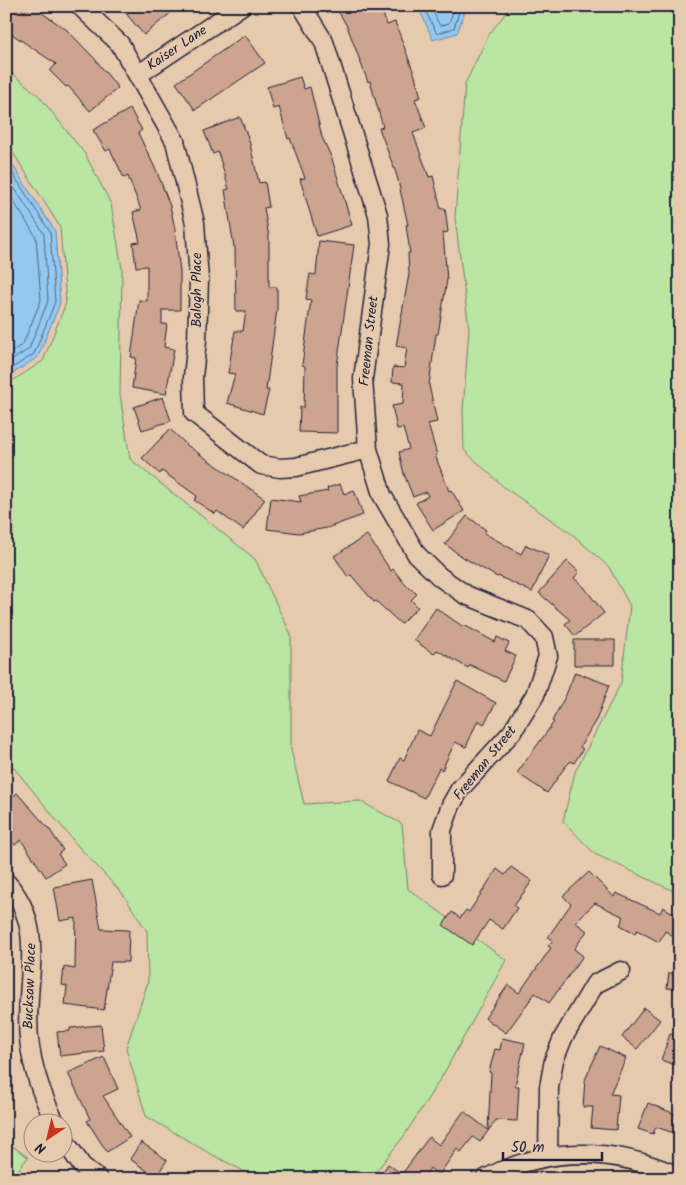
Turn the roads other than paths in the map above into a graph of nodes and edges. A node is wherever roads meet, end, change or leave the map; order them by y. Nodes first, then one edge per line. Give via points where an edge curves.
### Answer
1 (80, 6) edge
2 (241, 6) edge
3 (302, 6) edge
4 (139, 74) junction
5 (368, 449) junction
6 (442, 875) dead end
7 (6, 882) edge
8 (621, 971) dead end
9 (51, 1112) edge
10 (72, 1152) edge
11 (548, 1156) junction
12 (680, 1177) edge
13 (98, 1179) edge
14 (485, 1179) edge

1 - 4 street, Balogh Place via 120,44
2 - 4 street, Kaiser Lane
3 - 5 street, Freeman Street via 324,42 378,215 381,244 362,379
4 - 5 street, Balogh Place via 175,141 195,224 199,280 194,413 261,465 296,467
5 - 6 street, Freeman Street via 382,495 417,555 466,595 528,620 544,637 548,656 531,703 512,732 460,789 451,805 442,830
7 - 9 street, Bucksaw Place via 22,904 30,923 33,946 29,1040 33,1062
8 - 11 street via 595,984 563,1038 554,1060 549,1087
10 - 13 street via 82,1166
11 - 12 street via 608,1155 634,1160
11 - 14 street via 508,1167

